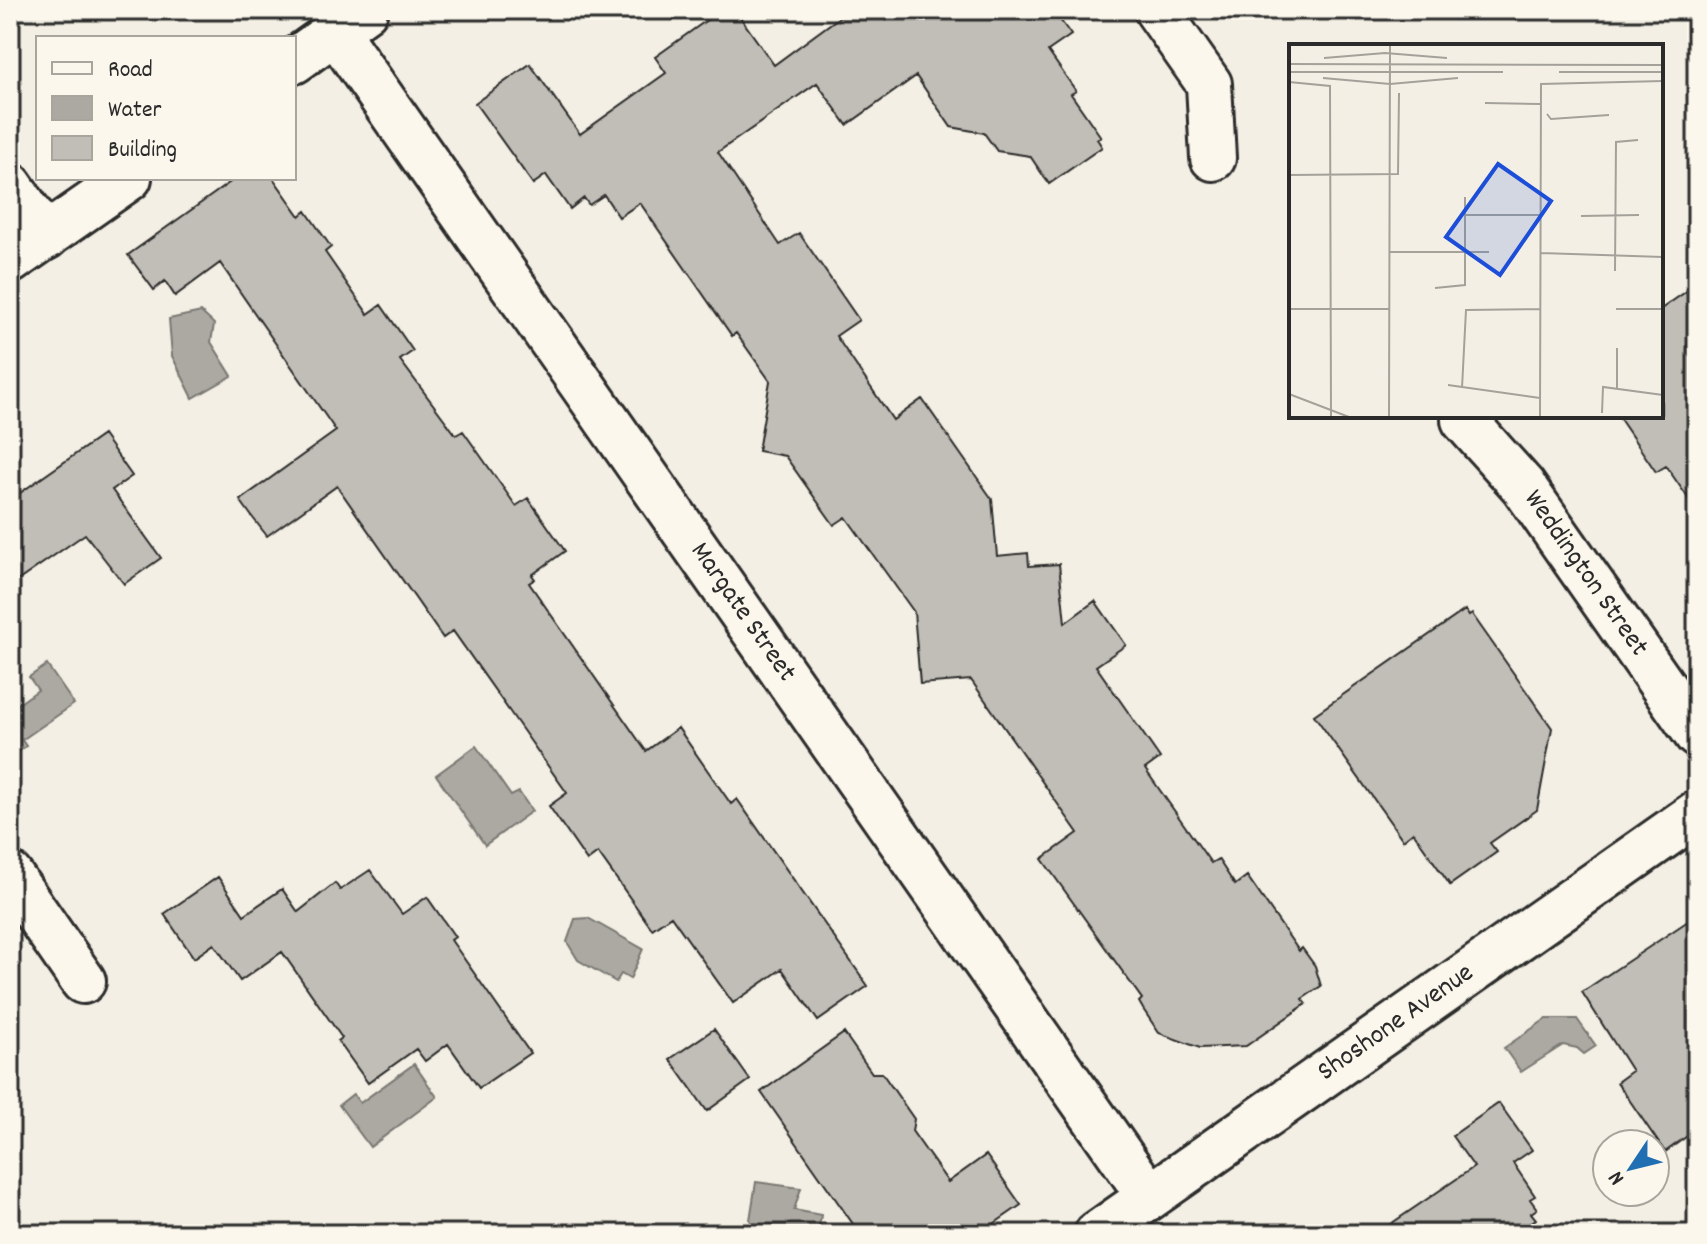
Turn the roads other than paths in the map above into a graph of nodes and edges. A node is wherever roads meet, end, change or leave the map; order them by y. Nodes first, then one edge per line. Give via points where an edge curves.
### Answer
1 (1157, 10) edge
2 (350, 21) edge
3 (296, 60) edge
4 (1213, 158) dead end
5 (126, 180) edge
6 (10, 185) edge
7 (46, 237) junction
8 (10, 261) edge
9 (1464, 420) dead end
10 (1697, 735) edge
11 (1697, 813) edge
12 (10, 875) edge
13 (83, 981) dead end
14 (1149, 1196) junction
15 (1097, 1234) edge

1 - 4 street via 1209,84
2 - 3 street
2 - 14 street, Margate Street
5 - 7 street
6 - 7 street
7 - 8 street
9 - 10 street, Weddington Street via 1523,486
11 - 14 street, Shoshone Avenue
12 - 13 street
14 - 15 street, Shoshone Avenue

